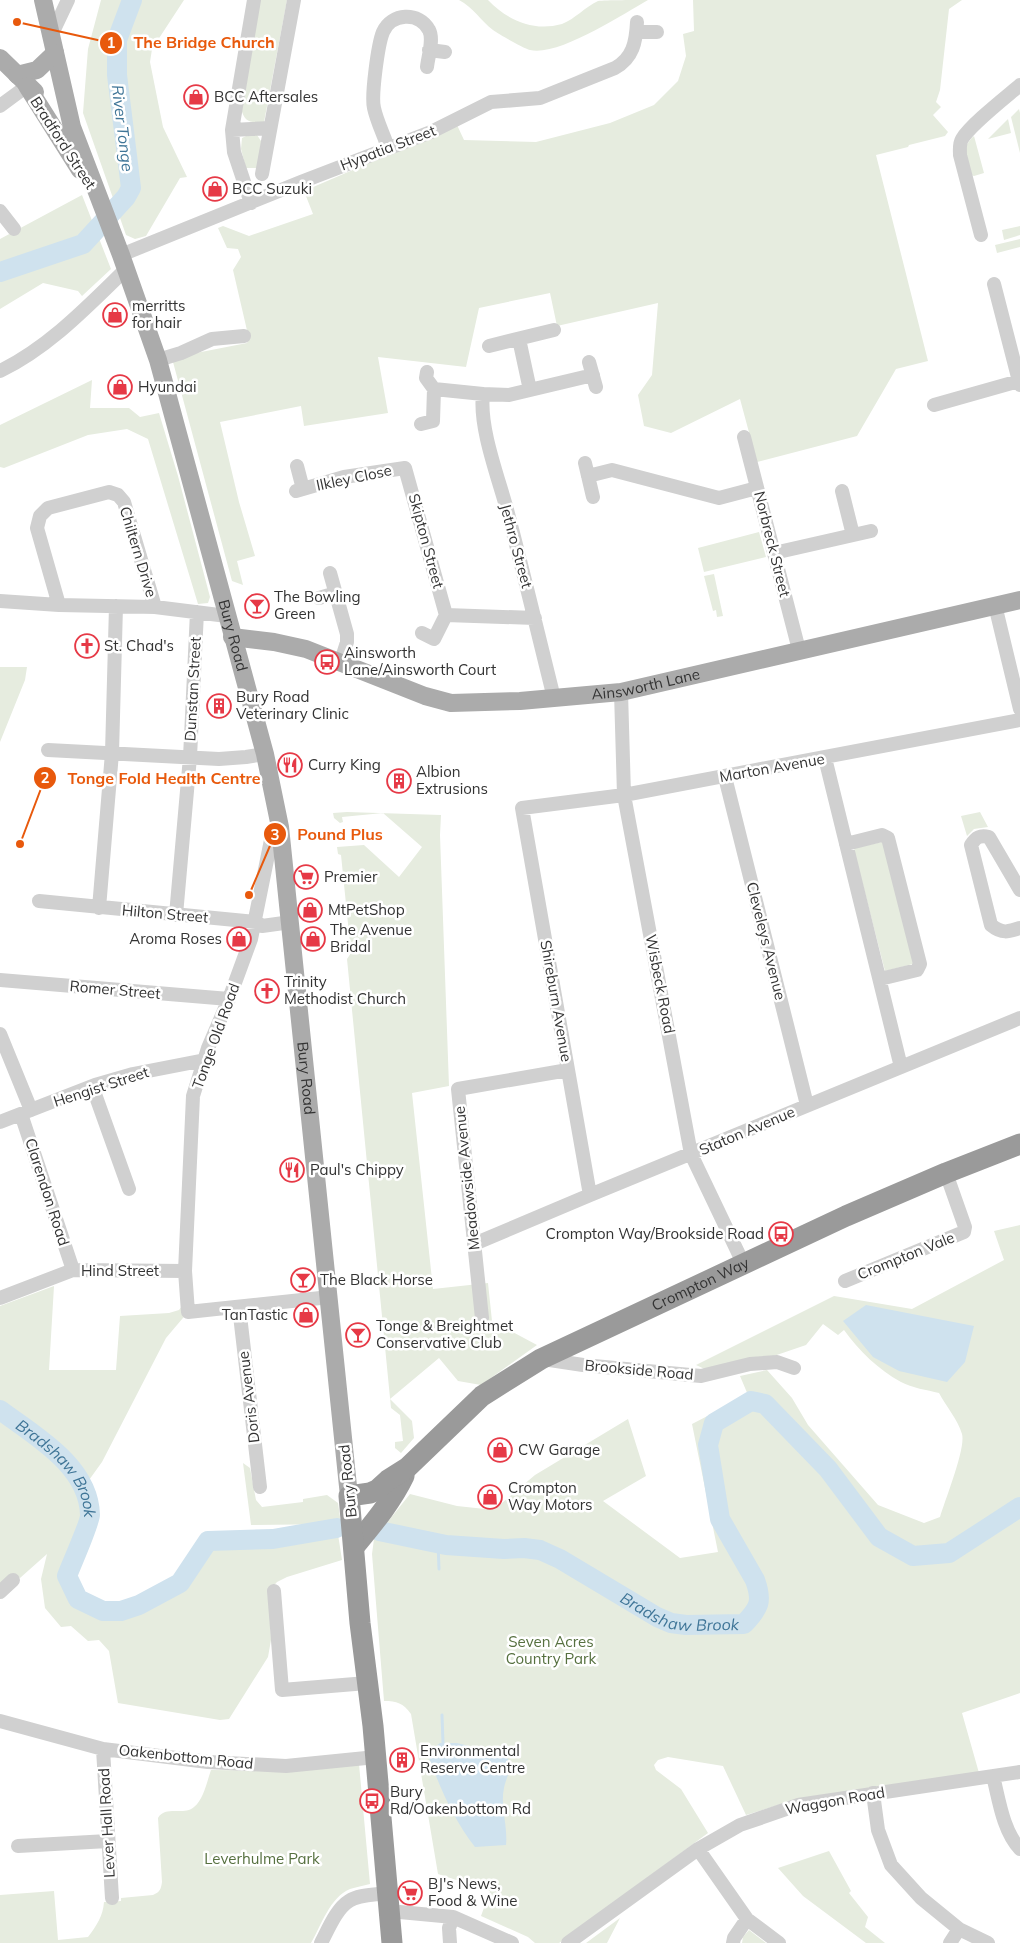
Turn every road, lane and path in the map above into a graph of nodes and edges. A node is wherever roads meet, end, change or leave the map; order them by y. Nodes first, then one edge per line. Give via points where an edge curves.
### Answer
1 (43, 0) edge
2 (68, 0) edge
3 (254, 0) edge
4 (294, 0) edge
5 (657, 32) dead end
6 (51, 36) junction
7 (429, 50) junction
8 (445, 52) dead end
9 (55, 54) junction
10 (0, 58) edge
11 (427, 67) dead end
12 (22, 80) junction
13 (1020, 85) edge
14 (0, 106) edge
15 (72, 127) junction
16 (270, 128) junction
17 (232, 130) junction
18 (388, 148) junction
19 (262, 174) dead end
20 (101, 203) junction
21 (251, 203) junction
22 (0, 211) edge
23 (14, 229) dead end
24 (981, 236) dead end
25 (124, 262) junction
26 (994, 284) dead end
27 (554, 330) dead end
28 (244, 336) dead end
29 (519, 339) junction
30 (488, 346) dead end
31 (158, 360) junction
32 (0, 371) edge
33 (427, 372) dead end
34 (593, 375) dead end
35 (1020, 383) edge
36 (434, 389) junction
37 (530, 390) junction
38 (483, 394) junction
39 (934, 404) dead end
40 (421, 424) dead end
41 (744, 437) dead end
42 (297, 466) dead end
43 (405, 468) joint
44 (758, 488) junction
45 (842, 491) dead end
46 (593, 497) dead end
47 (871, 531) dead end
48 (853, 535) junction
49 (774, 553) junction
50 (330, 573) dead end
51 (336, 593) junction
52 (320, 598) dead end
53 (1020, 600) edge
54 (0, 601) edge
55 (59, 605) junction
56 (995, 605) junction
57 (116, 606) junction
58 (155, 607) junction
59 (197, 612) junction
60 (446, 615) junction
61 (227, 616) junction
62 (534, 618) junction
63 (422, 633) dead end
64 (232, 637) junction
65 (274, 642) junction
66 (799, 650) junction
67 (238, 660) junction
68 (341, 661) junction
69 (621, 692) junction
70 (554, 698) junction
71 (1020, 709) edge
72 (1020, 720) edge
73 (48, 750) dead end
74 (112, 753) junction
75 (265, 754) junction
76 (190, 757) junction
77 (825, 758) junction
78 (725, 777) junction
79 (624, 795) junction
80 (522, 808) joint
81 (280, 827) junction
82 (846, 844) junction
83 (1015, 866) edge
84 (1020, 890) edge
85 (39, 901) dead end
86 (99, 908) junction
87 (176, 915) junction
88 (256, 922) junction
89 (291, 922) junction
90 (1020, 928) edge
91 (880, 979) junction
92 (0, 980) edge
93 (229, 999) junction
94 (1020, 1018) edge
95 (0, 1034) edge
96 (205, 1060) junction
97 (900, 1066) junction
98 (568, 1070) junction
99 (95, 1085) junction
100 (807, 1105) junction
101 (26, 1112) junction
102 (0, 1122) edge
103 (1020, 1144) edge
104 (691, 1154) junction
105 (946, 1173) junction
106 (129, 1189) dead end
107 (590, 1195) junction
108 (474, 1244) junction
109 (744, 1265) junction
110 (73, 1270) junction
111 (185, 1271) junction
112 (845, 1280) dead end
113 (1, 1294) edge
114 (330, 1297) junction
115 (239, 1307) junction
116 (482, 1318) dead end
117 (541, 1359) junction
118 (794, 1368) dead end
119 (407, 1468) junction
120 (260, 1487) dead end
121 (387, 1502) junction
122 (350, 1504) junction
123 (354, 1547) junction
124 (13, 1580) dead end
125 (274, 1591) dead end
126 (0, 1592) edge
127 (367, 1683) junction
128 (0, 1721) edge
129 (103, 1749) junction
130 (376, 1757) junction
131 (1020, 1772) edge
132 (993, 1776) junction
133 (873, 1793) junction
134 (108, 1841) junction
135 (18, 1846) dead end
136 (698, 1849) junction
137 (1020, 1849) edge
138 (112, 1898) dead end
139 (388, 1902) junction
140 (454, 1917) junction
141 (747, 1919) junction
142 (959, 1929) junction
143 (321, 1943) edge
144 (392, 1943) edge
145 (450, 1943) edge
146 (512, 1943) edge
147 (568, 1943) edge
148 (733, 1943) edge
149 (779, 1943) edge
150 (950, 1943) edge
151 (988, 1943) edge

1 - 6 main road
2 - 6 street
3 - 17 street
4 - 16 street
5 - 18 street, Hypatia Street via 637,27 636,41 630,54 615,68 540,98 491,102 431,132
6 - 9 main road
7 - 8 street
7 - 11 street
7 - 18 street via 430,30 411,16 401,16 383,32 373,87 373,108
9 - 12 main road
9 - 15 main road
10 - 12 main road, Bradford Street
12 - 14 street
12 - 15 main road, Bradford Street
12 - 20 main road, Bradford Street
13 - 24 street via 962,139 960,155
15 - 20 main road
16 - 17 street
16 - 19 street
17 - 21 street via 234,152
18 - 21 street, Hypatia Street
20 - 25 main road, Bury Road
21 - 25 street, Hypatia Street
22 - 23 street
25 - 31 main road, Bury Road
25 - 32 street via 74,320
26 - 35 street
27 - 29 street
28 - 31 street via 212,339
29 - 30 street
29 - 37 street
31 - 61 main road, Bury Road
33 - 36 street via 426,378
34 - 37 street
35 - 39 street
36 - 38 street
36 - 40 street via 433,421
37 - 38 street via 508,395
38 - 62 street, Jethro Street via 481,408
41 - 44 street, Norbreck Street
42 - 43 street, Ilkley Close via 300,490 344,476
43 - 60 street, Skipton Street
44 - 46 street via 719,498 612,470 587,470
44 - 49 street, Norbreck Street
45 - 48 street
47 - 48 street
48 - 49 street
49 - 66 street, Norbreck Street
50 - 51 street
51 - 52 street
51 - 68 street via 347,634
53 - 56 main road, Ainsworth Lane
54 - 55 street
55 - 57 street
55 - 58 street, Chiltern Drive via 37,528 40,516 48,508 109,492 124,502
56 - 66 main road, Ainsworth Lane
56 - 71 street
57 - 58 street
57 - 74 street
58 - 59 street
59 - 61 street
59 - 76 street, Dunstan Street
60 - 62 street
60 - 63 street via 434,640
61 - 64 main road, Bury Road
62 - 70 street, Jethro Street
64 - 65 main road, Ainsworth Lane
64 - 67 main road, Bury Road
65 - 67 main road
65 - 68 main road, Ainsworth Lane
66 - 69 main road, Ainsworth Lane
67 - 75 main road, Bury Road
68 - 70 main road, Ainsworth Lane via 425,696 450,702
69 - 70 main road, Ainsworth Lane
69 - 79 street, Wisbeck Road
72 - 77 street, Marton Avenue
73 - 74 street
74 - 76 street
74 - 86 street
75 - 76 street via 246,758
75 - 81 main road, Bury Road
76 - 87 street, Dunstan Street
77 - 78 street, Marton Avenue
77 - 82 street
78 - 79 street, Marton Avenue
78 - 100 street, Cleveleys Avenue
79 - 80 street, Marton Avenue
79 - 104 street, Wisbeck Road
80 - 98 street, Shireburn Avenue
81 - 88 street, Tonge Old Road via 271,840
81 - 89 main road, Bury Road
82 - 91 street
82 - 91 street via 882,835 888,838 915,944 920,964 917,970
83 - 84 street
83 - 90 street via 990,837 982,835 975,838 971,845 991,926 1007,932
85 - 86 street, Hilton Street
86 - 87 street, Hilton Street
87 - 88 street, Hilton Street
88 - 89 street, Hilton Street via 262,926
88 - 93 street, Tonge Old Road
89 - 114 main road, Bury Road
91 - 97 street
92 - 93 street, Romer Street
93 - 96 street, Tonge Old Road
94 - 97 street, Staton Avenue
95 - 101 street, Clarendon Road
96 - 99 street, Hengist Street
96 - 111 street, Tonge Old Road via 193,1096
97 - 100 street, Staton Avenue
98 - 107 street, Shireburn Avenue
98 - 108 street, Meadowside Avenue via 458,1090
99 - 101 street, Hengist Street
99 - 106 street via 95,1094
100 - 104 street, Staton Avenue
101 - 102 street, Hengist Street
101 - 110 street, Clarendon Road
103 - 105 highway, Crompton Way
104 - 107 street, Staton Avenue
104 - 109 street, Wisbeck Road
105 - 109 highway, Crompton Way
105 - 112 street, Crompton Vale via 964,1232
107 - 108 street, Staton Avenue
108 - 116 street, Meadowside Avenue
109 - 117 highway, Crompton Way
110 - 111 street, Hind Street
110 - 113 street, Hind Street
111 - 115 street, Tonge Old Road via 188,1312
114 - 115 street
114 - 122 main road, Bury Road
115 - 120 street, Doris Avenue
117 - 118 street, Brookside Road via 701,1376 750,1364 777,1362
117 - 119 highway, Crompton Way via 482,1396
119 - 121 highway, Crompton Way via 396,1492
119 - 122 highway, Crompton Way via 374,1492
121 - 122 highway via 371,1508
121 - 123 highway, Crompton Way via 379,1518
122 - 123 highway, Bury Road
123 - 127 highway, Bury Road
124 - 126 street
125 - 127 street via 282,1690
127 - 130 highway, Bury Road
128 - 129 street, Oakenbottom Road
129 - 130 street, Oakenbottom Road via 208,1762 286,1766
129 - 134 street, Lever Hall Road
130 - 139 highway, Bury Road
131 - 132 street, Waggon Road
132 - 133 street, Waggon Road
132 - 137 street via 1002,1812
133 - 136 street, Waggon Road via 798,1805 740,1825
133 - 142 street via 878,1830 891,1865 921,1898
134 - 135 street
134 - 138 street, Lever Hall Road
136 - 141 street
136 - 147 street, Waggon Road
139 - 140 street
139 - 143 street via 361,1896 349,1900
139 - 144 highway, Bury Road
140 - 145 street via 449,1928
140 - 146 street
141 - 148 street
141 - 149 street
142 - 150 street
142 - 151 street

